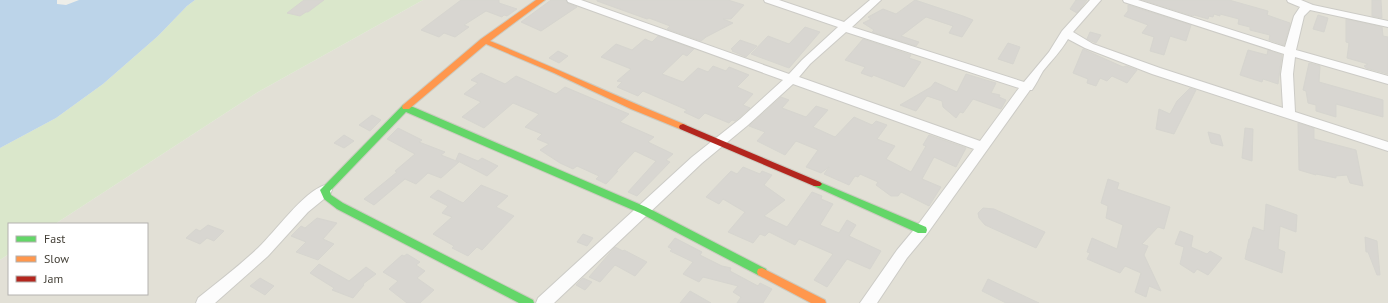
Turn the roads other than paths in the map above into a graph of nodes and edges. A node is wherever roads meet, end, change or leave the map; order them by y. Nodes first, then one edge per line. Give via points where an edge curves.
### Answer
1 (541, 0) edge
2 (572, 0) edge
3 (769, 0) edge
4 (876, 0) edge
5 (1096, 0) edge
6 (1128, 0) edge
7 (1292, 0) edge
8 (1312, 5) edge
9 (1388, 24) edge
10 (844, 27) junction
11 (1066, 33) junction
12 (484, 41) junction
13 (1289, 52) junction
14 (791, 79) junction
15 (1388, 80) edge
16 (1028, 87) junction
17 (405, 108) junction
18 (1289, 115) junction
19 (720, 142) junction
20 (983, 147) junction
21 (1388, 147) edge
22 (325, 190) junction
23 (643, 210) junction
24 (922, 230) junction
25 (204, 303) edge
26 (529, 303) edge
27 (544, 303) edge
28 (821, 303) edge
29 (868, 303) edge

1 - 12 street
2 - 14 street
3 - 10 street
4 - 10 street
5 - 11 street
6 - 13 street
7 - 8 street
8 - 9 street
8 - 13 street via 1306,7 1297,18
10 - 14 street
10 - 16 street
11 - 16 street
11 - 18 street via 1112,55
12 - 17 street
12 - 19 street
13 - 15 street
13 - 18 street via 1286,80
14 - 19 street
14 - 20 street
16 - 20 street
17 - 22 street
17 - 23 street
18 - 21 street
19 - 23 street
19 - 24 street
20 - 24 street
22 - 25 street via 303,208 263,252
22 - 26 street via 327,197 340,206
23 - 27 street
23 - 28 street
24 - 29 street

